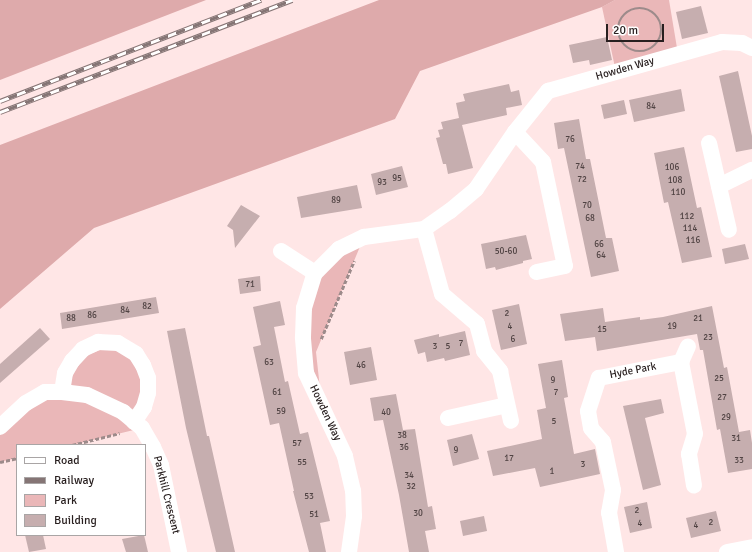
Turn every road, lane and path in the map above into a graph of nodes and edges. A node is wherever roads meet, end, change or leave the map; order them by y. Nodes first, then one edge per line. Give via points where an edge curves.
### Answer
1 (662, 25) joint
2 (752, 48) edge
3 (515, 132) junction
4 (708, 143) dead end
5 (752, 170) edge
6 (719, 186) junction
7 (424, 229) junction
8 (729, 230) dead end
9 (364, 237) junction
10 (281, 251) dead end
11 (538, 272) dead end
12 (315, 273) junction
13 (319, 345) dead end
14 (688, 346) dead end
15 (681, 362) junction
16 (62, 392) junction
17 (507, 405) junction
18 (448, 418) dead end
19 (511, 421) dead end
20 (138, 425) junction
21 (0, 427) edge
22 (75, 444) edge
23 (16, 458) edge
24 (0, 462) edge
25 (694, 486) dead end
26 (752, 547) edge
27 (179, 552) edge
28 (349, 552) edge
29 (616, 552) edge
30 (727, 552) edge

1 - 1 path via 662,37 656,46 647,51 635,52 623,44 619,36 619,24 625,14 634,9 646,9 657,15
2 - 3 street, Howden Way via 742,43 722,42 548,91
3 - 7 street, Howden Way via 476,189
3 - 11 street via 543,162 565,266
4 - 6 street
5 - 6 street
6 - 8 street
7 - 9 street, Howden Way
7 - 17 street via 442,294 477,324 484,351 500,370
9 - 12 street, Howden Way via 339,249
9 - 13 path
10 - 12 street
12 - 28 street, Howden Way via 304,308 306,373 345,456 353,491 354,516
14 - 15 street
15 - 25 street via 695,434 689,454
15 - 29 street, Hyde Park via 599,378 588,411 591,428 603,442 613,490 608,512
16 - 20 street, Parkhill Crescent via 87,395 104,402 124,412
16 - 20 street via 66,373 82,349 98,342 118,343 136,354 148,378 148,394
16 - 21 street, Parkhill Crescent via 45,392
17 - 18 street
17 - 19 street
20 - 22 path
20 - 27 street, Parkhill Crescent via 153,447 161,465
23 - 24 path
26 - 30 street

